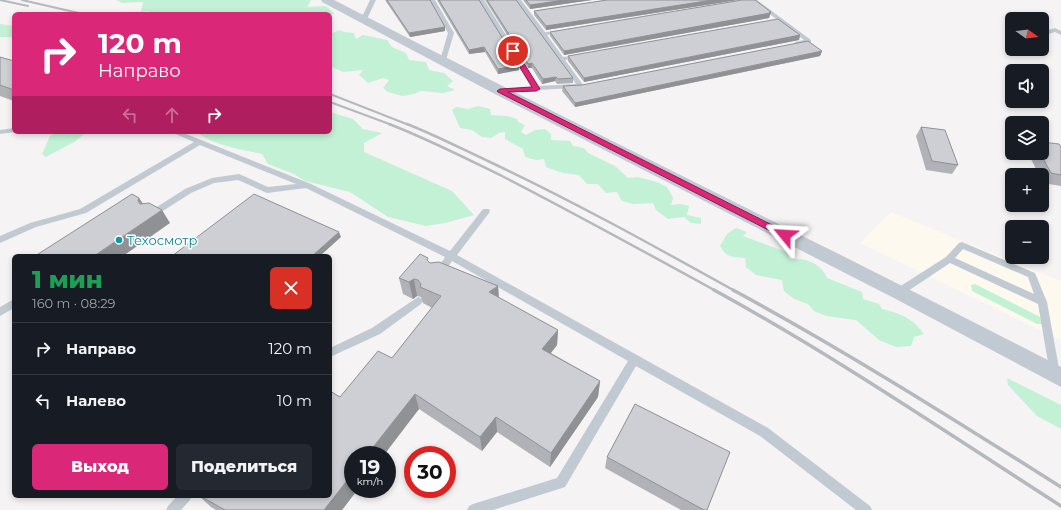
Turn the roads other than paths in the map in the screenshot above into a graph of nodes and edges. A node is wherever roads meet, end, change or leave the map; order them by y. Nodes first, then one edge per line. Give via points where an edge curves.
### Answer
1 (326, 0) edge
2 (373, 0) edge
3 (432, 0) edge
4 (482, 0) edge
5 (518, 0) edge
6 (754, 0) edge
7 (535, 12) edge
8 (528, 13) junction
9 (364, 19) junction
10 (780, 19) junction
11 (772, 21) edge
12 (567, 31) edge
13 (1049, 32) edge
14 (1061, 33) edge
15 (544, 34) junction
16 (786, 46) edge
17 (585, 55) edge
18 (562, 59) junction
19 (443, 60) junction
20 (589, 84) edge
21 (581, 86) junction
22 (536, 89) junction
23 (500, 91) junction
24 (12, 130) edge
25 (0, 132) edge
26 (180, 134) edge
27 (198, 142) junction
28 (308, 186) junction
29 (486, 211) dead end
30 (152, 214) edge
31 (0, 240) edge
32 (451, 256) junction
33 (949, 258) junction
34 (437, 276) edge
35 (899, 292) junction
36 (418, 301) dead end
37 (1042, 302) junction
38 (12, 304) edge
39 (0, 312) edge
40 (332, 353) edge
41 (634, 360) junction
42 (1058, 377) edge
43 (184, 498) edge
44 (172, 510) edge
45 (473, 510) edge
46 (866, 510) edge

1 - 9 street
2 - 9 lane
3 - 19 lane via 451,33
4 - 22 lane
5 - 8 lane
6 - 10 lane
7 - 8 lane
8 - 15 lane
9 - 19 street
10 - 11 lane
10 - 16 lane via 809,41
12 - 15 lane
13 - 14 lane via 1055,30
15 - 18 lane
17 - 18 lane
18 - 21 lane
19 - 23 street
20 - 21 lane
21 - 22 lane
22 - 23 lane
23 - 35 street
24 - 25 lane
26 - 27 lane
27 - 28 lane
27 - 31 lane via 83,211 33,225
28 - 30 lane via 267,190 239,177 212,181 188,191
28 - 32 lane
29 - 32 lane
32 - 34 lane
32 - 41 lane
33 - 35 lane
33 - 37 lane
33 - 37 lane via 962,245 1032,275
35 - 42 street
36 - 40 lane via 376,331
37 - 42 lane
38 - 39 lane
41 - 45 lane via 561,483
41 - 46 lane via 764,432
43 - 44 lane

